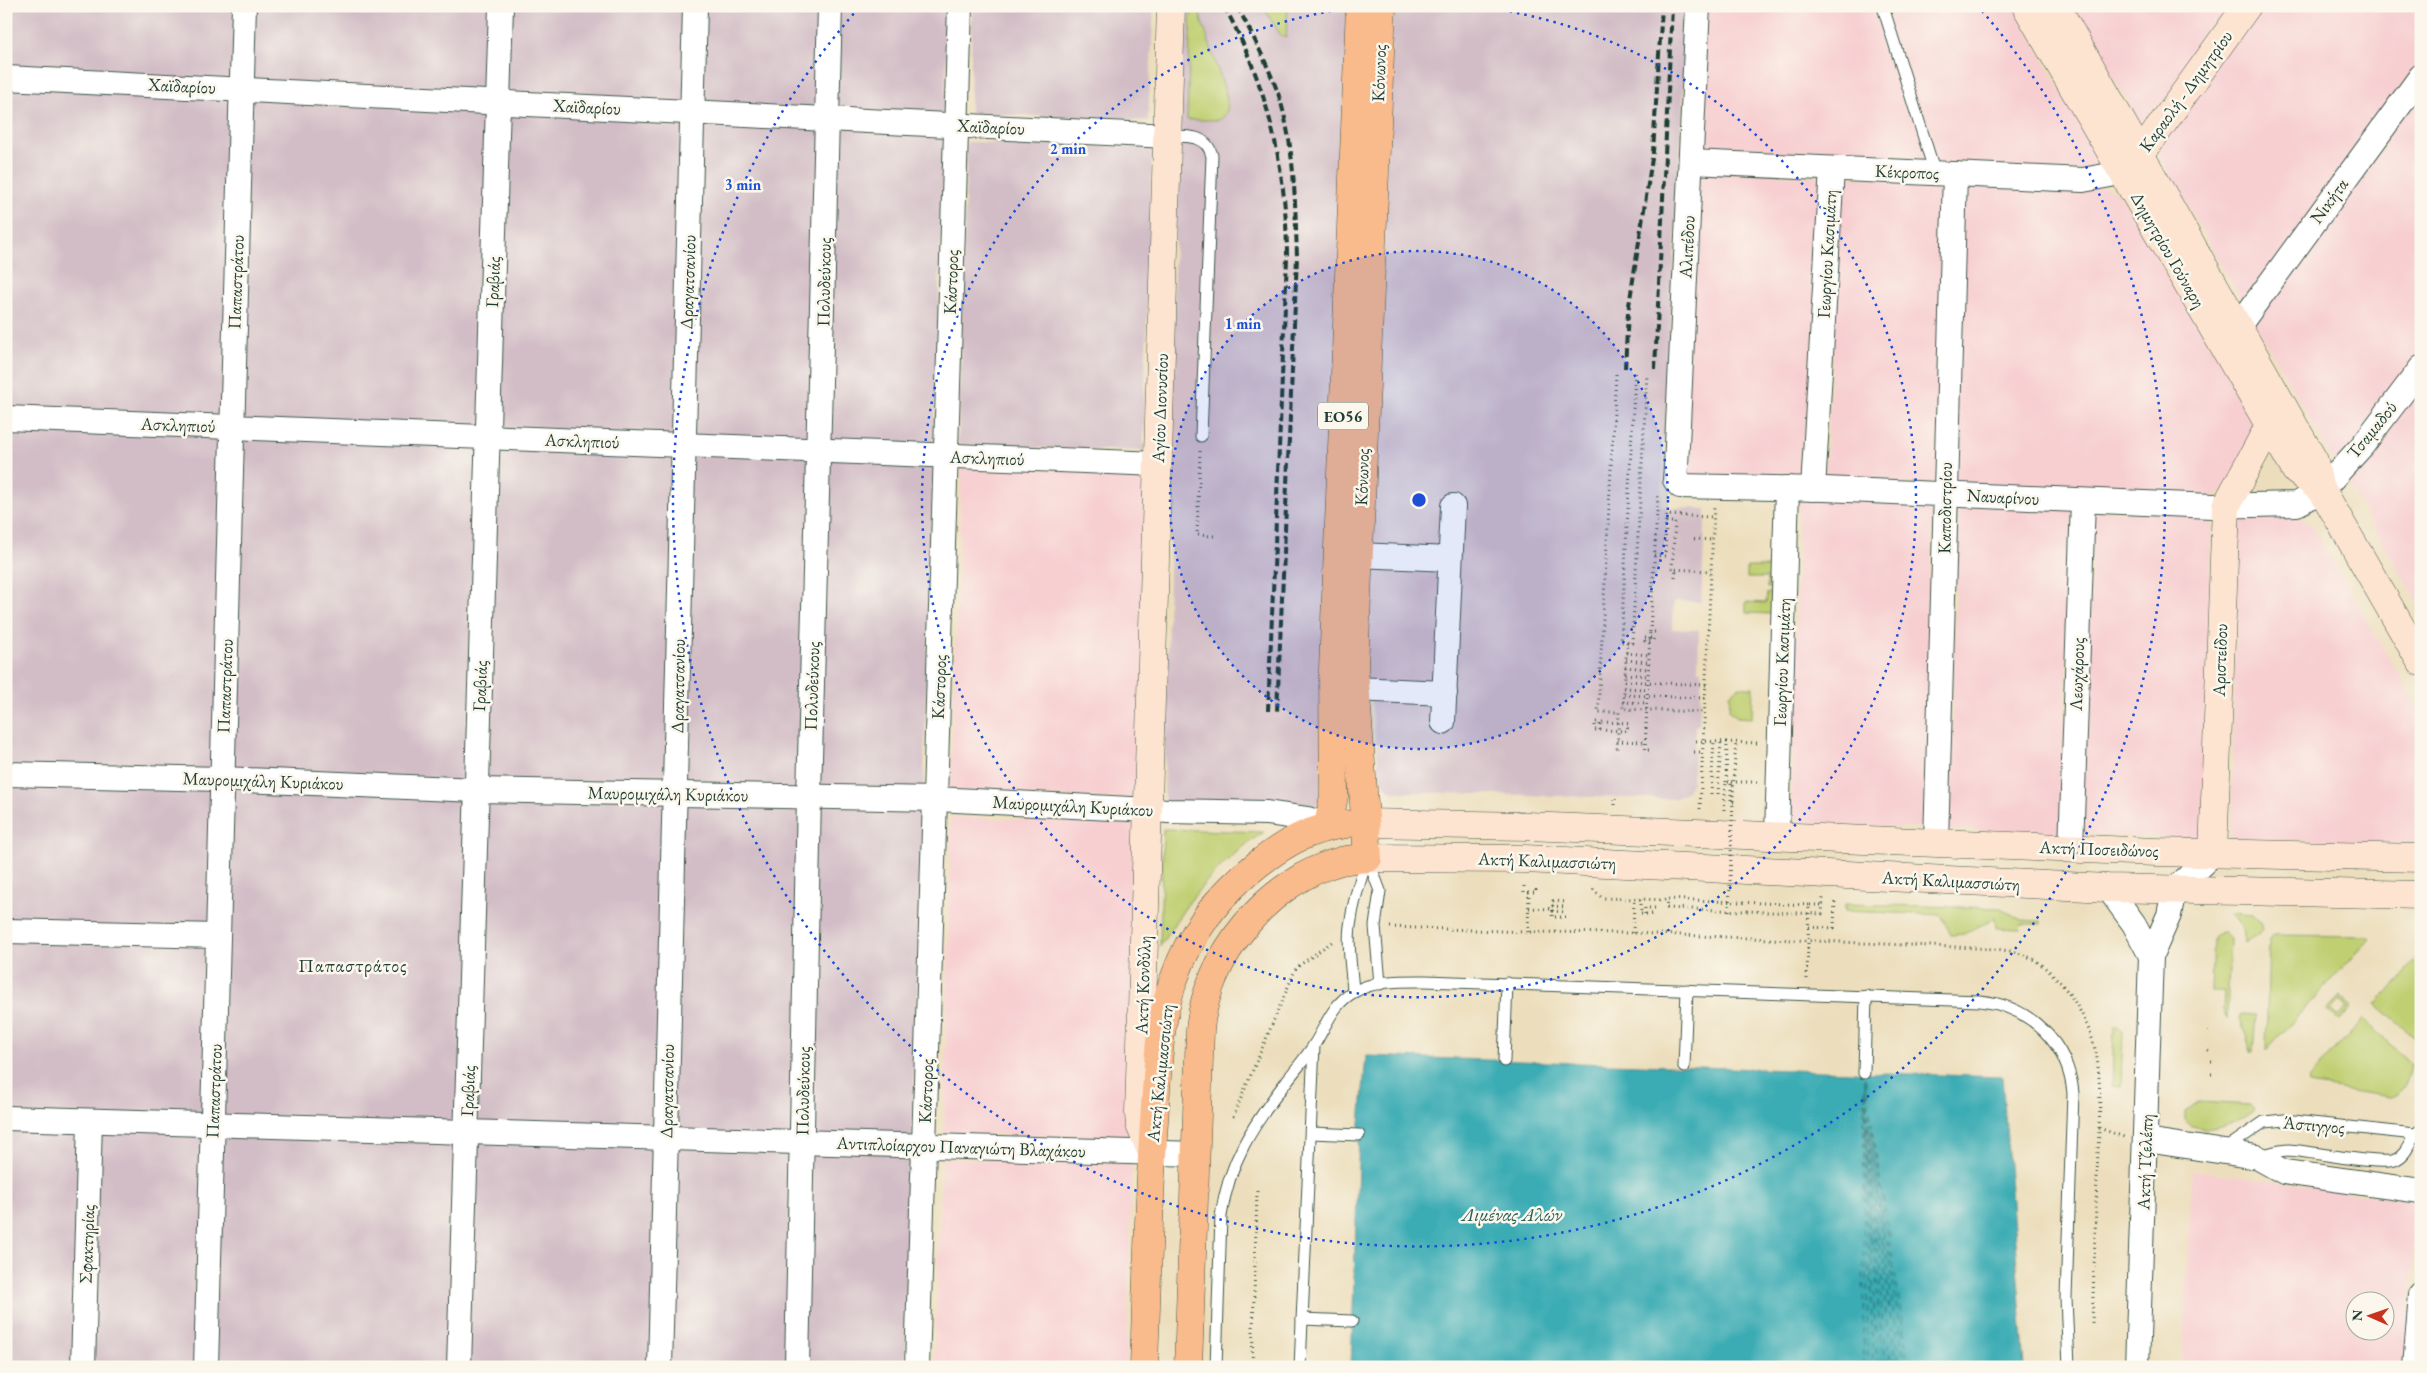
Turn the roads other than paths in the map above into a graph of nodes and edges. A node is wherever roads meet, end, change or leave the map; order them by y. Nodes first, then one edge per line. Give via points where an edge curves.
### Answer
1 (244, 6) edge
2 (501, 6) edge
3 (695, 6) edge
4 (830, 6) edge
5 (960, 6) edge
6 (1172, 6) edge
7 (1360, 6) edge
8 (1382, 6) edge
9 (1698, 6) edge
10 (2026, 6) edge
11 (2056, 6) edge
12 (2247, 6) edge
13 (1883, 7) edge
14 (2421, 76) edge
15 (6, 78) edge
16 (242, 89) junction
17 (498, 102) junction
18 (692, 112) junction
19 (828, 119) junction
20 (956, 125) junction
21 (1168, 136) junction
22 (1691, 162) junction
23 (2131, 163) junction
24 (1832, 169) junction
25 (1945, 174) junction
26 (2238, 327) junction
27 (2421, 368) edge
28 (6, 418) edge
29 (2270, 424) junction
30 (232, 427) junction
31 (1201, 436) road end
32 (488, 438) junction
33 (684, 445) junction
34 (819, 452) junction
35 (946, 456) junction
36 (1158, 464) junction
37 (1669, 487) joint
38 (1787, 488) junction
39 (2320, 488) junction
40 (1813, 489) junction
41 (1946, 494) junction
42 (2083, 500) junction
43 (1452, 506) dead end
44 (2226, 506) junction
45 (1358, 555) junction
46 (1450, 559) junction
47 (2421, 662) edge
48 (1354, 688) junction
49 (1445, 693) junction
50 (1443, 722) dead end
51 (6, 774) edge
52 (222, 779) junction
53 (477, 790) junction
54 (675, 794) junction
55 (809, 796) junction
56 (936, 799) junction
57 (1148, 810) junction
58 (1364, 823) junction
59 (1328, 826) junction
60 (1777, 836) junction
61 (1936, 843) junction
62 (2071, 848) junction
63 (2212, 854) junction
64 (1368, 858) junction
65 (2421, 858) edge
66 (2108, 888) junction
67 (2174, 890) junction
68 (2421, 895) edge
69 (6, 931) edge
70 (218, 936) junction
71 (2151, 956) junction
72 (1507, 983) junction
73 (1380, 984) junction
74 (1687, 990) junction
75 (1353, 992) junction
76 (1866, 996) junction
77 (1314, 1045) junction
78 (1504, 1061) dead end
79 (1684, 1067) dead end
80 (1864, 1073) dead end
81 (6, 1118) edge
82 (90, 1121) junction
83 (213, 1124) junction
84 (467, 1132) junction
85 (2418, 1132) edge
86 (1311, 1133) junction
87 (1359, 1135) dead end
88 (666, 1138) junction
89 (2146, 1140) junction
90 (802, 1142) junction
91 (924, 1146) junction
92 (2222, 1151) junction
93 (1152, 1153) junction
94 (1196, 1154) junction
95 (2257, 1157) junction
96 (2421, 1191) edge
97 (2421, 1295) edge
98 (1302, 1319) junction
99 (1352, 1321) dead end
100 (83, 1367) edge
101 (206, 1367) edge
102 (459, 1367) edge
103 (660, 1367) edge
104 (797, 1367) edge
105 (917, 1367) edge
106 (1144, 1367) edge
107 (1188, 1367) edge
108 (1216, 1367) edge
109 (1300, 1367) edge
110 (2069, 1367) edge
111 (2137, 1367) edge
112 (2415, 1367) edge

1 - 16 street, Παπαστράτου
2 - 17 street, Γραβιάς
3 - 18 street, Δραγατσανίου
4 - 19 street, Πολυδεύκους
5 - 20 street, Κάστορος
6 - 21 main road, Αγίου Διονυσίου
7 - 59 main road, Κόνωνος / ΕΟ56 via 1333,670 1334,796
8 - 45 main road, Κόνωνος / ΕΟ56
9 - 22 street, Αλιπέδου
10 - 23 main road, Δημητρίου Γούναρη
11 - 23 main road, Δημητρίου Γούναρη
12 - 23 main road, Καραολή - Δημητρίου
13 - 25 lane
14 - 26 street, Νικήτα
15 - 16 street, Χαϊδαρίου
16 - 17 street, Χαϊδαρίου
16 - 30 street, Παπαστράτου
17 - 18 street, Χαϊδαρίου
17 - 32 street, Γραβιάς
18 - 19 street, Χαϊδαρίου
18 - 33 street, Δραγατσανίου
19 - 20 street, Χαϊδαρίου
19 - 34 street, Πολυδεύκους
20 - 21 street, Χαϊδαρίου
20 - 35 street, Κάστορος
21 - 31 lane via 1200,139 1207,143 1212,156
21 - 36 main road, Αγίου Διονυσίου
22 - 24 street, Κέκροπος
22 - 37 street, Αλιπέδου via 1677,483
23 - 25 street, Κέκροπος via 2103,177 2083,180
23 - 26 main road, Δημητρίου Γούναρη
23 - 29 main road, Δημητρίου Γούναρη
24 - 25 street, Κέκροπος
24 - 40 street, Γεωργίου Κασιμάτη
25 - 41 street, Καποδιστρίου
26 - 39 main road, Δημητρίου Γούναρη via 2314,461
27 - 39 street, Τσαμαδού via 2362,446
28 - 30 street, Ασκληπιού
29 - 39 main road, Δημητρίου Γούναρη via 2296,471
29 - 44 main road, Αριστείδου
30 - 32 street, Ασκληπιού
30 - 52 street, Παπαστράτου
32 - 33 street, Ασκληπιού
32 - 53 street, Γραβιάς
33 - 34 street, Ασκληπιού
33 - 54 street, Δραγατσανίου
34 - 35 street, Ασκληπιού
34 - 55 street, Πολυδεύκους
35 - 36 street, Ασκληπιού
35 - 56 street, Κάστορος
36 - 57 main road, Αγίου Διονυσίου
37 - 38 street, Ναυαρίνου
38 - 40 street, Ναυαρίνου
38 - 60 street, Γεωργίου Κασιμάτη
39 - 44 street, Ναυαρίνου via 2297,504
39 - 47 main road, Δημητρίου Γούναρη
40 - 41 street, Ναυαρίνου
41 - 42 street, Ναυαρίνου
41 - 61 street, Καποδιστρίου
42 - 44 street, Ναυαρίνου
42 - 62 street, Λεωχάρους
43 - 46 street
44 - 63 main road, Αριστείδου
45 - 46 street
45 - 48 main road, Κόνωνος / ΕΟ56
46 - 49 street
48 - 49 street
48 - 58 main road, Κόνωνος / ΕΟ56
49 - 50 street
51 - 52 street, Μαυρομιχάλη Κυριάκου
52 - 53 street, Μαυρομιχάλη Κυριάκου
52 - 70 street, Παπαστράτου
53 - 54 street, Μαυρομιχάλη Κυριάκου
53 - 84 street, Γραβιάς
54 - 55 street, Μαυρομιχάλη Κυριάκου
54 - 88 street, Δραγατσανίου
55 - 56 street, Μαυρομιχάλη Κυριάκου
55 - 90 street, Πολυδεύκους
56 - 57 street, Μαυρομιχάλη Κυριάκου
56 - 91 street, Κάστορος
57 - 59 street, Μαυρομιχάλη Κυριάκου via 1267,813 1308,819
57 - 93 main road, Ακτή Κονδύλη via 1139,1114 1140,1126
58 - 59 main road, Ακτή Καλιμασσιώτη
58 - 60 main road, Ακτή Καλιμασσιώτη
58 - 64 main road, Κόνωνος / ΕΟ56
59 - 93 main road, Ακτή Καλιμασσιώτη via 1292,840 1253,868 1220,899 1191,940 1173,979 1163,1017
60 - 61 main road, Ακτή Ποσειδώνος
61 - 62 main road, Ακτή Ποσειδώνος
62 - 63 main road, Ακτή Ποσειδώνος
63 - 65 main road, Ακτή Ποσειδώνος
63 - 67 street
64 - 66 main road, Ακτή Καλιμασσιώτη via 1525,859
64 - 73 lane via 1380,891 1375,926
64 - 75 lane via 1356,890 1350,928
64 - 94 main road, Ακτή Καλιμασσιώτη via 1342,861 1317,870 1281,892 1244,928 1225,954 1212,981 1201,1017
66 - 67 main road
66 - 71 street, Ακτή Τζελέπη via 2134,924
67 - 68 main road
67 - 71 street, Ακτή Τζελέπη via 2169,915
69 - 70 street
70 - 83 street, Παπαστράτου
71 - 89 street, Ακτή Τζελέπη
72 - 73 lane via 1425,981
72 - 74 lane
72 - 78 lane
73 - 75 lane
74 - 76 lane
74 - 79 lane
75 - 77 lane via 1335,1008
76 - 80 lane
76 - 110 lane via 1996,1003 2017,1010 2037,1024 2064,1057 2071,1074 2073,1093 2066,1298
77 - 86 lane
77 - 108 lane via 1247,1137 1224,1193
81 - 82 street, Αντιπλοίαρχου Παναγιώτη Βλαχάκου
82 - 83 street, Αντιπλοίαρχου Παναγιώτη Βλαχάκου
82 - 100 street, Σφακτηρίας
83 - 84 street, Αντιπλοίαρχου Παναγιώτη Βλαχάκου
83 - 101 street, Παπαστράτου
84 - 88 street, Αντιπλοίαρχου Παναγιώτη Βλαχάκου
84 - 102 street, Γραβιάς
85 - 92 lane, Άστιγγος via 2284,1120 2264,1122
85 - 95 lane, Άστιγγος via 2407,1151 2394,1160 2376,1161 2287,1150
86 - 87 lane
86 - 98 lane
88 - 90 street, Αντιπλοίαρχου Παναγιώτη Βλαχάκου
88 - 103 street, Δραγατσανίου
89 - 92 street, Άστιγγος
89 - 111 street, Ακτή Τζελέπη
90 - 91 street, Αντιπλοίαρχου Παναγιώτη Βλαχάκου
90 - 104 street, Πολυδεύκους
91 - 93 street, Αντιπλοίαρχου Παναγιώτη Βλαχάκου
91 - 105 street, Κάστορος
92 - 95 street, Άστιγγος
93 - 94 street, Αντιπλοίαρχου Παναγιώτη Βλαχάκου
93 - 106 main road, Ακτή Κονδύλη
94 - 107 main road
95 - 96 street, Άστιγγος via 2284,1172
97 - 112 street
98 - 99 lane
98 - 109 lane

